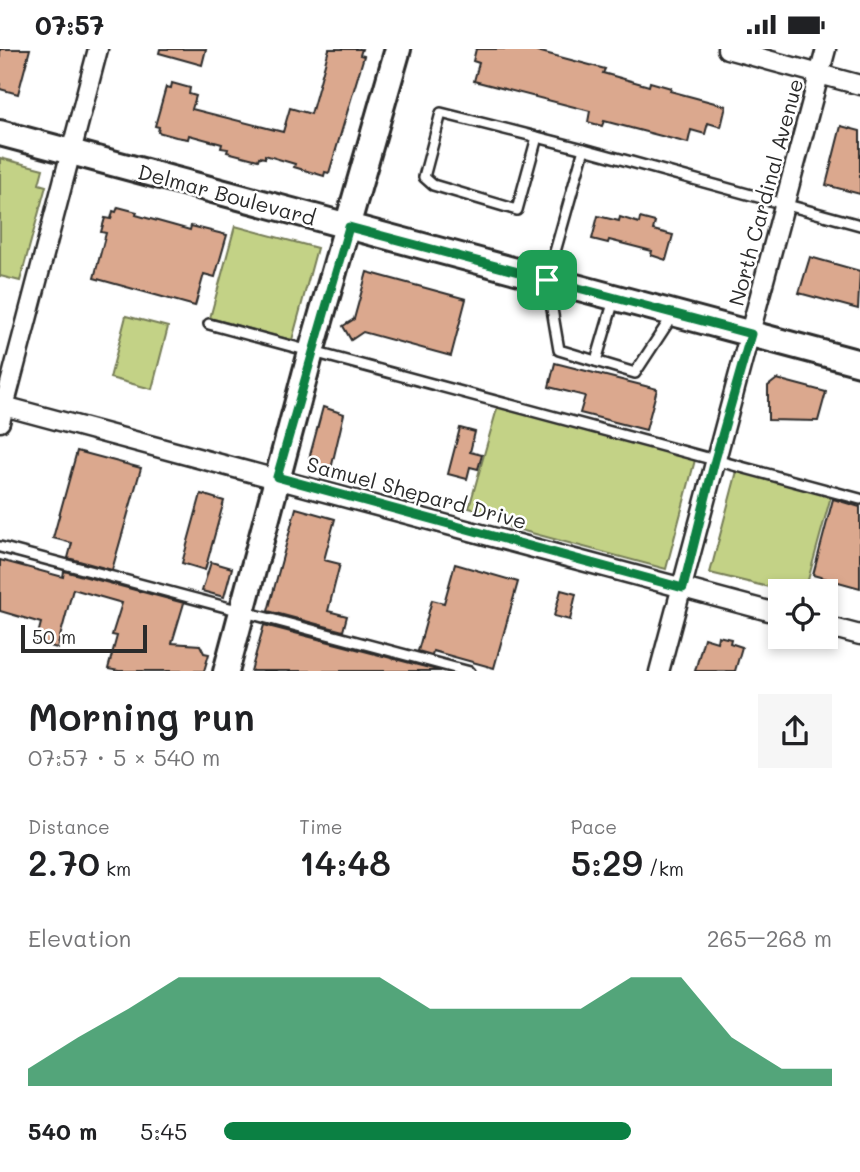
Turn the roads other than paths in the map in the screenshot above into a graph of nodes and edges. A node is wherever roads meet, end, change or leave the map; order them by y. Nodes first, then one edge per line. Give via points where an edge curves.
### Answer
1 (98, 49) edge
2 (398, 49) edge
3 (727, 49) edge
4 (826, 49) edge
5 (820, 74) junction
6 (860, 85) edge
7 (0, 133) edge
8 (537, 137) junction
9 (584, 149) junction
10 (71, 151) junction
11 (785, 205) junction
12 (860, 225) edge
13 (349, 227) junction
14 (547, 280) junction
15 (615, 298) junction
16 (674, 313) junction
17 (209, 324) dead end
18 (751, 334) junction
19 (311, 352) junction
20 (596, 361) junction
21 (860, 363) edge
22 (1, 411) edge
23 (715, 460) junction
24 (277, 477) junction
25 (860, 499) edge
26 (0, 547) edge
27 (683, 588) junction
28 (242, 611) junction
29 (768, 611) edge
30 (838, 629) edge
31 (860, 635) edge
32 (226, 671) edge
33 (470, 671) edge
34 (659, 671) edge

1 - 10 street
2 - 13 street
3 - 5 street
4 - 5 street, North Cardinal Avenue
5 - 6 street
5 - 11 street, North Cardinal Avenue
7 - 10 street, Delmar Boulevard
8 - 8 lane via 441,113 424,177 433,185 517,211
8 - 9 lane
9 - 11 lane
9 - 14 lane
10 - 13 street, Delmar Boulevard
10 - 22 street
11 - 12 lane
11 - 18 street, North Cardinal Avenue
13 - 14 street, Delmar Boulevard
13 - 19 street
14 - 15 street, Delmar Boulevard
14 - 20 lane via 559,350
15 - 16 street, Delmar Boulevard
15 - 20 lane
16 - 18 street, Delmar Boulevard
16 - 20 lane via 635,373
17 - 19 lane
18 - 21 street, Delmar Boulevard
18 - 23 street, North Cardinal Avenue
19 - 23 lane
19 - 24 street
22 - 24 street, Samuel Shepard Drive
23 - 25 lane
23 - 27 street, North Cardinal Avenue
24 - 27 street, Samuel Shepard Drive
24 - 28 street
26 - 28 lane
27 - 29 street, Samuel Shepard Drive
27 - 34 street, North Cardinal Avenue
28 - 32 street
28 - 33 lane
30 - 31 street

